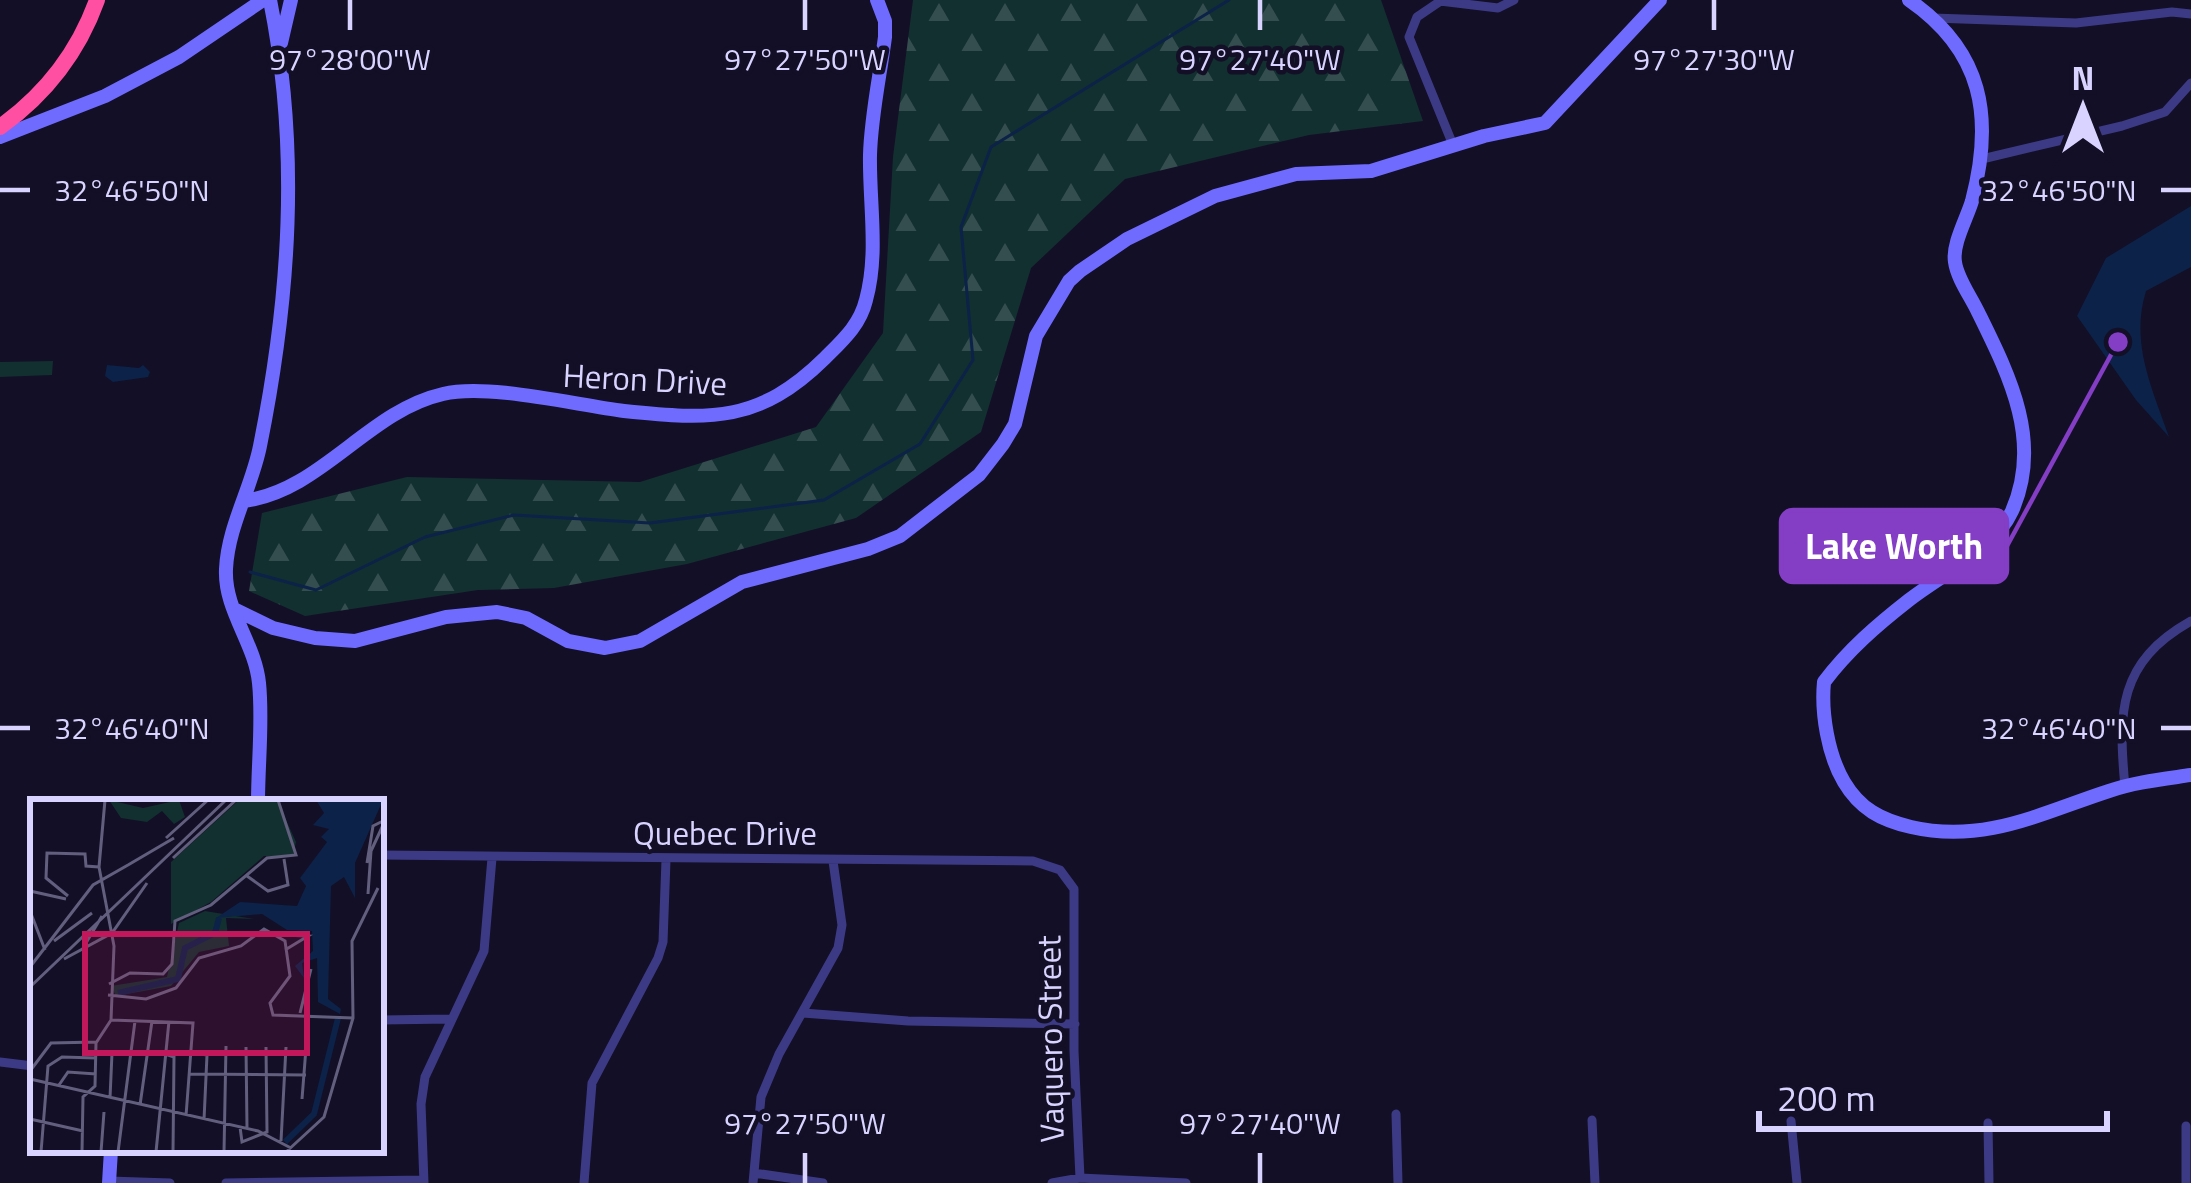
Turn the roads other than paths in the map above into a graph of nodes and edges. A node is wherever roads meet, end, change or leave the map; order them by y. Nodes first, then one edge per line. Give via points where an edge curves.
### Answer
1 (98, 0) edge
2 (267, 0) edge
3 (291, 0) edge
4 (877, 0) edge
5 (1514, 0) edge
6 (1660, 0) edge
7 (1909, 0) edge
8 (1441, 1) edge
9 (2191, 14) edge
10 (1932, 18) junction
11 (280, 48) junction
12 (2191, 83) edge
13 (0, 127) edge
14 (0, 137) edge
15 (1453, 146) junction
16 (1982, 159) junction
17 (244, 501) junction
18 (234, 609) junction
19 (2191, 621) edge
20 (2191, 775) edge
21 (2125, 787) junction
22 (258, 799) edge
23 (384, 855) edge
24 (492, 858) junction
25 (666, 860) junction
26 (833, 861) junction
27 (1064, 874) joint
28 (803, 1013) junction
29 (450, 1019) junction
30 (384, 1020) edge
31 (1075, 1024) junction
32 (0, 1062) edge
33 (30, 1066) edge
34 (1396, 1114) dead end
35 (1592, 1120) dead end
36 (1791, 1121) dead end
37 (1988, 1123) dead end
38 (2186, 1126) dead end
39 (753, 1178) edge
40 (1080, 1178) junction
41 (424, 1181) edge
42 (109, 1182) edge
43 (170, 1183) edge
44 (226, 1183) edge
45 (272, 1183) edge
46 (584, 1183) edge
47 (823, 1183) edge
48 (1052, 1183) edge
49 (1186, 1183) edge
50 (1398, 1183) edge
51 (1595, 1183) edge
52 (1797, 1183) edge
53 (1989, 1183) edge
54 (2186, 1183) edge

1 - 13 highway via 42,93
2 - 11 street
2 - 14 street via 133,81
3 - 11 street
4 - 17 street, Heron Drive via 885,37 870,152 865,305 856,326 772,402 721,415 442,394 389,418 281,492
5 - 8 street via 1498,8
6 - 15 street via 1554,117
7 - 10 street
8 - 15 street via 1417,17 1409,37
9 - 10 street via 2076,23
10 - 16 street via 1977,81
11 - 17 street via 290,201 284,307
12 - 16 street via 2164,112
15 - 18 street via 1371,171 1262,182 1189,206 1127,239 1069,281 1036,336 1015,424 979,475 938,510 868,549 742,581 640,641 590,646 497,612 355,641 315,638
16 - 21 street via 1955,263 2015,393 2022,486 1991,539 1858,642 1832,672 1823,692 1830,748 1860,804 1933,832 1996,830
17 - 18 street via 226,569
18 - 22 street via 259,682
19 - 21 street via 2157,645 2128,691 2119,726
20 - 21 street
23 - 24 street, Quebec Drive
24 - 25 street, Quebec Drive
24 - 29 street via 484,951
25 - 26 street, Quebec Drive
25 - 46 street via 663,942 592,1083
26 - 27 street, Quebec Drive via 1033,861
26 - 28 street via 838,948
27 - 31 street, Vaquero Street via 1074,889
28 - 31 street
28 - 39 street via 761,1096
29 - 30 street
29 - 41 street via 425,1077
31 - 40 street, Vaquero Street
32 - 33 street
34 - 50 street
35 - 51 street
36 - 52 street
37 - 53 street
38 - 54 street
39 - 47 street
40 - 48 street, Vaquero Street
40 - 49 street
41 - 45 street
42 - 43 street
44 - 45 street

